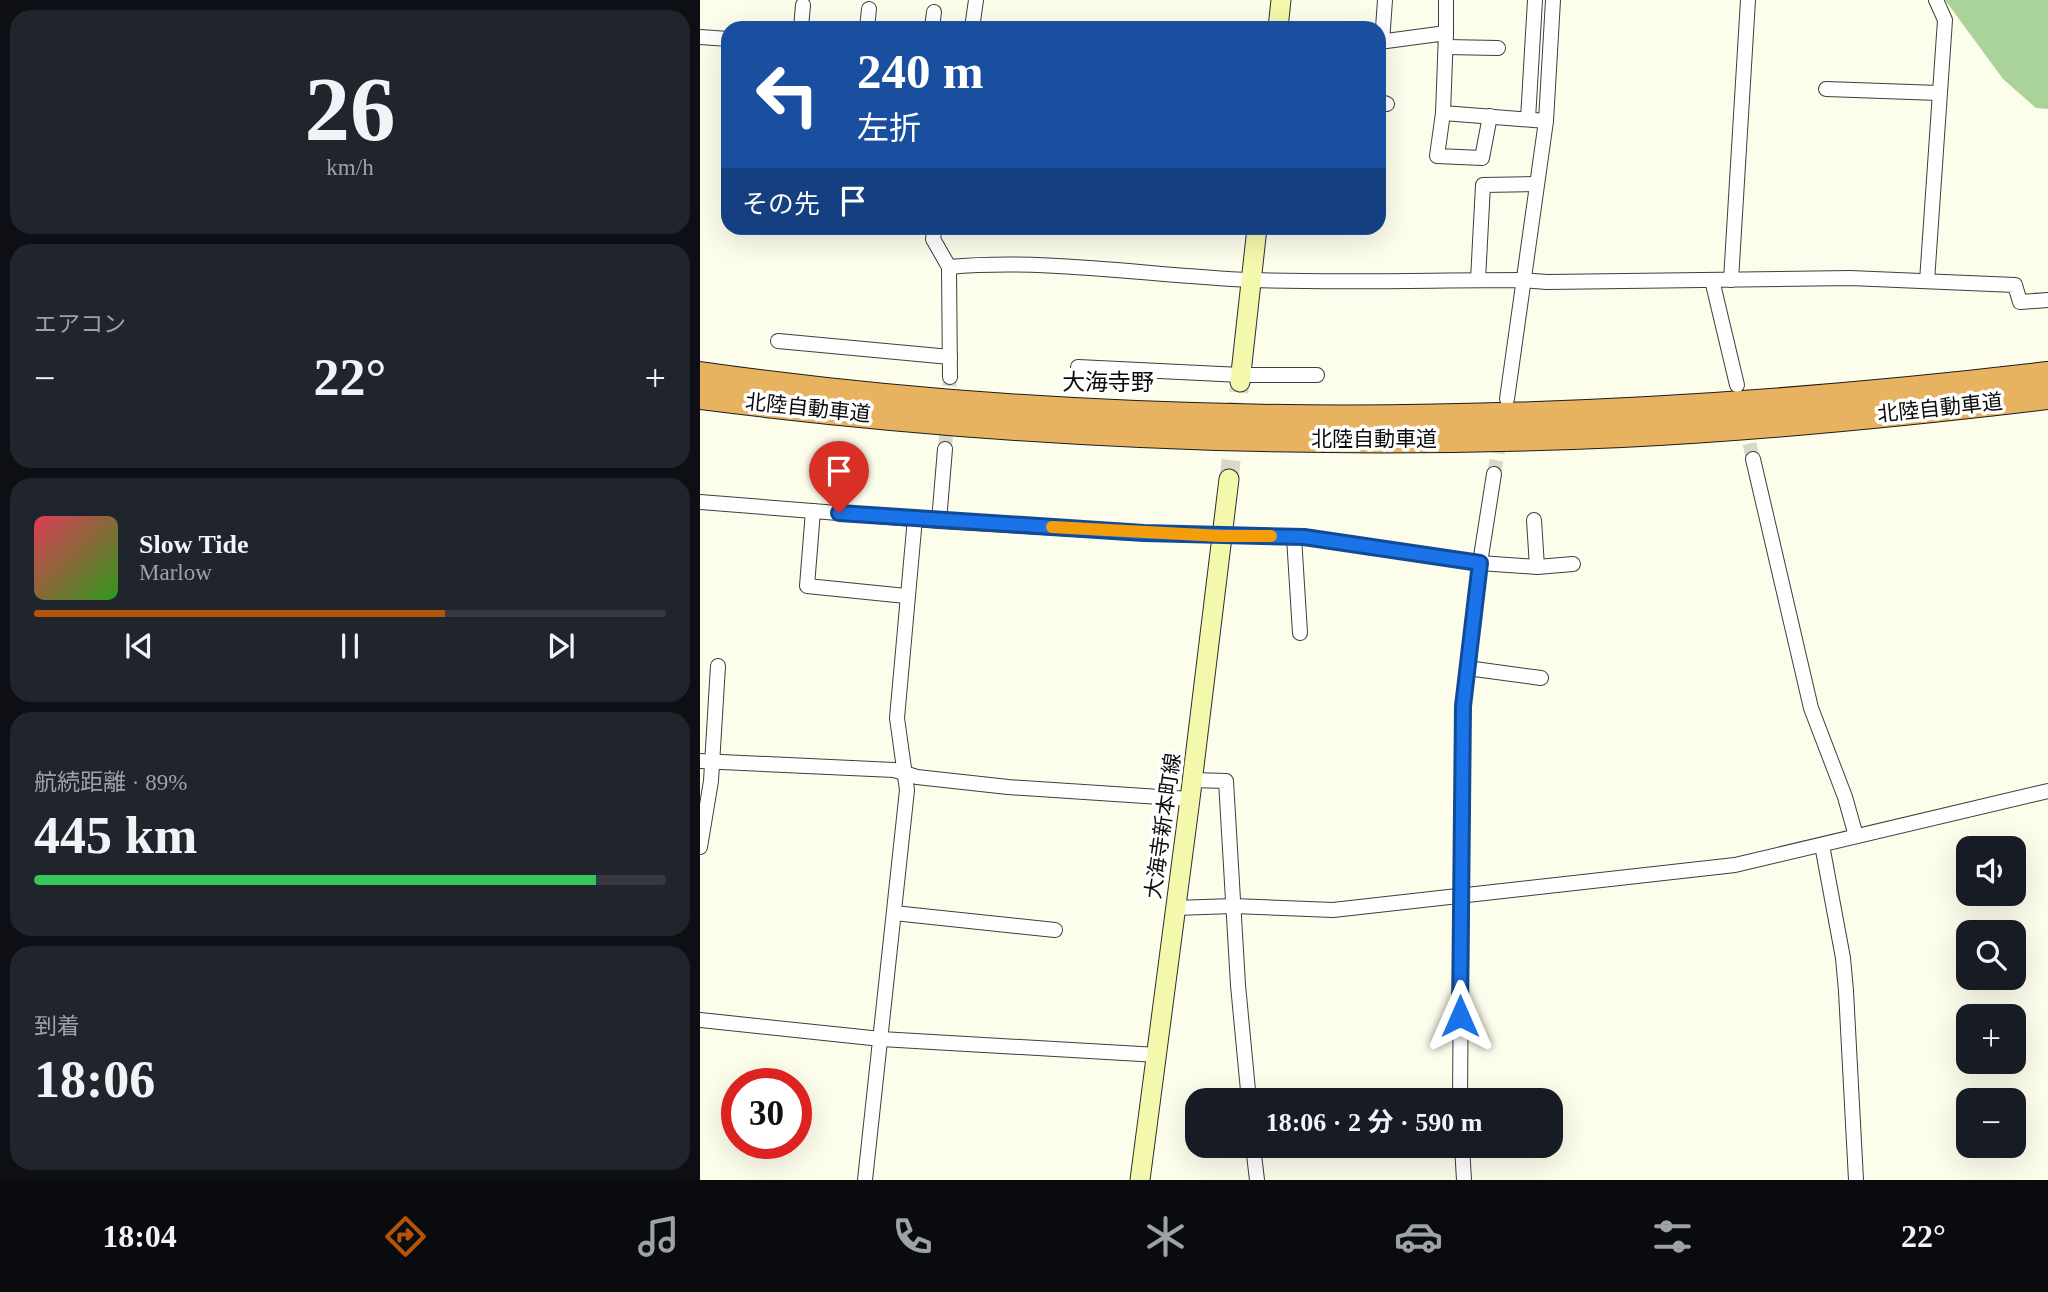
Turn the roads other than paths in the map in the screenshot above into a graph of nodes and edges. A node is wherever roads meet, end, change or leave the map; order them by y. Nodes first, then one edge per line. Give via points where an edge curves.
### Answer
1 (976, 0) edge
2 (1281, 0) edge
3 (1385, 0) edge
4 (1446, 0) edge
5 (1535, 0) edge
6 (1553, 0) edge
7 (1748, 0) edge
8 (1936, 0) edge
9 (803, 5) dead end
10 (869, 9) dead end
11 (934, 12) dead end
12 (802, 21) edge
13 (868, 21) edge
14 (933, 21) edge
15 (973, 21) edge
16 (1279, 21) edge
17 (1383, 21) edge
18 (700, 37) edge
19 (721, 38) edge
20 (1446, 40) junction
21 (1386, 42) edge
22 (1498, 48) dead end
23 (1826, 89) dead end
24 (1939, 93) junction
25 (1443, 113) junction
26 (1490, 116) junction
27 (1528, 119) junction
28 (1546, 121) junction
29 (1536, 184) junction
30 (934, 235) edge
31 (1255, 235) edge
32 (949, 267) junction
33 (1251, 279) junction
34 (1478, 280) junction
35 (1522, 280) junction
36 (1712, 280) junction
37 (1731, 280) junction
38 (1927, 281) junction
39 (2048, 300) edge
40 (778, 341) dead end
41 (950, 358) junction
42 (1078, 368) dead end
43 (700, 375) edge
44 (1317, 375) dead end
45 (2048, 375) edge
46 (950, 377) tunnel mouth
47 (1240, 379) junction
48 (1737, 384) dead end
49 (700, 396) edge
50 (2048, 396) edge
51 (1507, 399) dead end
52 (945, 449) tunnel mouth
53 (1753, 459) tunnel mouth
54 (1494, 474) tunnel mouth
55 (1229, 479) tunnel mouth
56 (700, 502) edge
57 (813, 511) junction
58 (915, 518) junction
59 (1534, 520) dead end
60 (939, 521) junction
61 (1221, 536) junction
62 (1294, 537) junction
63 (1480, 563) junction
64 (1573, 564) dead end
65 (1537, 567) junction
66 (906, 596) junction
67 (1300, 633) dead end
68 (718, 666) dead end
69 (1468, 668) junction
70 (1541, 678) dead end
71 (706, 761) edge
72 (905, 774) junction
73 (1191, 789) junction
74 (2048, 791) edge
75 (1856, 836) junction
76 (1822, 845) junction
77 (700, 847) edge
78 (1461, 896) junction
79 (1233, 906) junction
80 (1175, 908) junction
81 (894, 913) junction
82 (1055, 930) dead end
83 (700, 1020) edge
84 (881, 1039) junction
85 (1158, 1055) junction
86 (1248, 1088) edge
87 (1460, 1088) edge
88 (1254, 1158) edge
89 (1463, 1158) edge
90 (865, 1180) edge
91 (1140, 1180) edge
92 (1256, 1180) edge
93 (1464, 1180) edge
94 (1856, 1180) edge

1 - 15 street
2 - 16 main road
3 - 17 street
4 - 20 street
5 - 27 street
6 - 28 street
7 - 37 street
8 - 24 street via 1945,20
9 - 12 street
10 - 13 street
11 - 14 street
18 - 19 street
20 - 21 street
20 - 22 street
20 - 25 street
23 - 24 street
24 - 38 street
25 - 26 street
25 - 26 street via 1437,156 1482,158
26 - 27 street
27 - 28 street
28 - 29 street
29 - 34 street via 1483,185
29 - 35 street
30 - 32 street
31 - 33 main road
32 - 33 street via 1058,266
32 - 41 street
33 - 34 street
33 - 47 main road
34 - 35 street
35 - 36 street
35 - 51 street
36 - 37 street
36 - 48 street
37 - 38 street
38 - 39 street via 2015,285 2020,302
40 - 41 street
41 - 46 street
42 - 47 street
43 - 45 highway, 北陸自動車道 via 1066,410 1399,419 1748,404
44 - 47 street
49 - 50 highway, 北陸自動車道 via 1061,430 1396,440 1752,426
52 - 60 street
53 - 75 street via 1811,708
54 - 63 street
55 - 61 main road, 大海寺新本町線
56 - 57 street
57 - 58 street
57 - 66 street via 807,586
58 - 60 street
58 - 66 street
59 - 65 street
60 - 61 street
61 - 62 street
61 - 73 main road, 大海寺新本町線
62 - 63 street
62 - 67 street
63 - 65 street
63 - 69 street
64 - 65 street
66 - 72 street via 897,718
68 - 71 street
69 - 70 street
69 - 78 street via 1463,706
71 - 72 street
71 - 77 street via 711,781
72 - 73 street via 1009,787
72 - 81 street
73 - 79 street via 1226,781
73 - 80 main road, 大海寺新本町線
74 - 75 street
75 - 76 street
76 - 78 street via 1735,865
76 - 94 street via 1843,958
78 - 79 street via 1333,910
78 - 87 street
79 - 80 street
79 - 86 street
80 - 85 main road, 大海寺新本町線
81 - 82 street
81 - 84 street
83 - 84 street
84 - 85 street
84 - 90 street
85 - 91 main road, 大海寺新本町線
88 - 92 street
89 - 93 street

